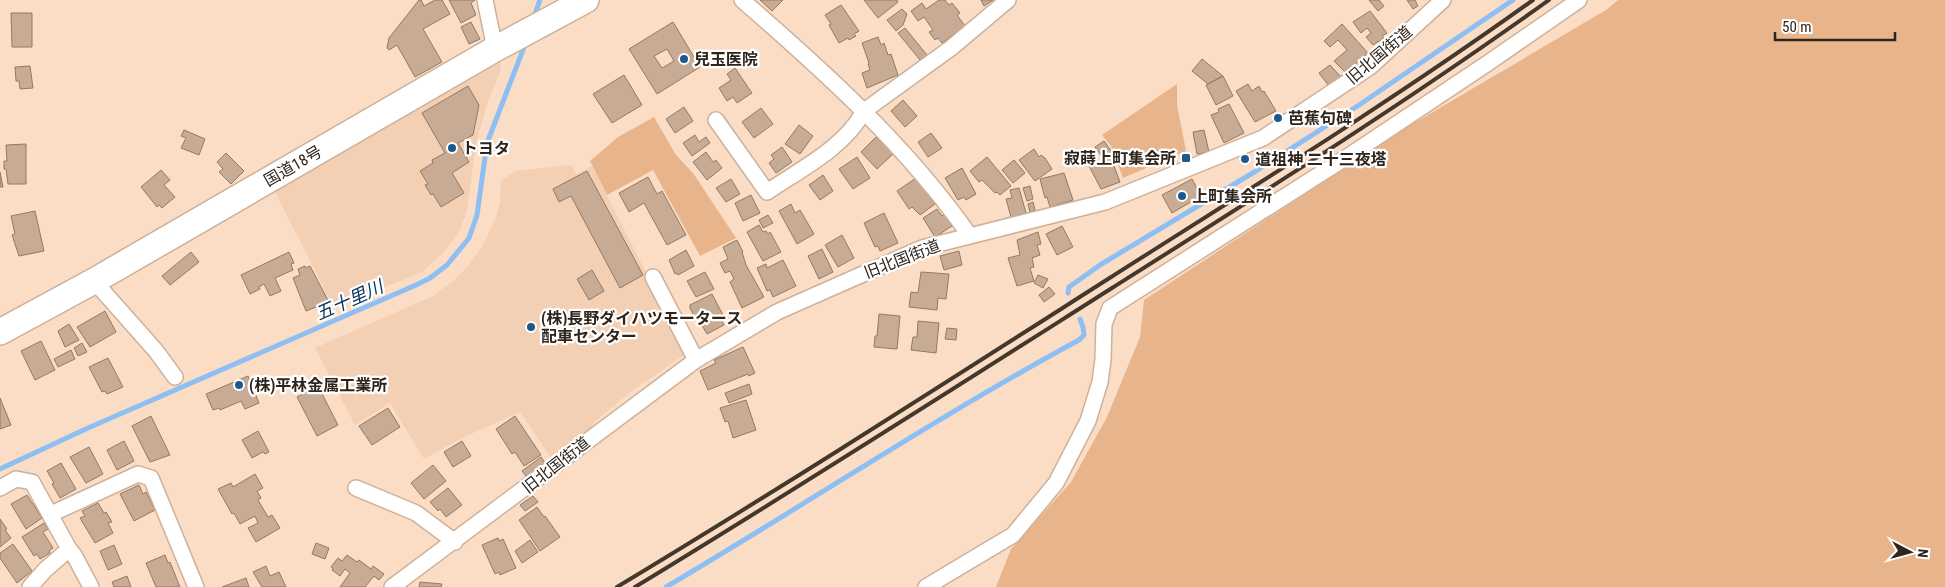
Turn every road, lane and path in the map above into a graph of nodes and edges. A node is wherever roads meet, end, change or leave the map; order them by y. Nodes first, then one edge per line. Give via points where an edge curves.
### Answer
1 (485, 0) edge
2 (586, 0) edge
3 (742, 0) edge
4 (1008, 0) edge
5 (1443, 0) edge
6 (1579, 0) edge
7 (504, 45) junction
8 (864, 111) junction
9 (716, 120) dead end
10 (970, 236) junction
11 (654, 277) dead end
12 (94, 281) junction
13 (0, 332) edge
14 (696, 360) junction
15 (175, 377) dead end
16 (0, 488) edge
17 (356, 488) dead end
18 (51, 514) junction
19 (455, 542) junction
20 (69, 548) junction
21 (30, 587) edge
22 (91, 587) edge
23 (196, 587) edge
24 (392, 587) edge
25 (926, 587) edge

1 - 7 street
2 - 7 highway, 国道18号
3 - 8 street
4 - 8 street via 951,48
5 - 10 street, 旧北国街道 via 1370,67 1263,138 1105,202
6 - 25 street via 1350,155 1110,308 1104,324 1100,382 1088,421 1056,483 1013,535
7 - 12 highway, 国道18号
8 - 9 street via 856,125 831,149 767,192
8 - 10 street via 948,205
10 - 14 street, 旧北国街道 via 922,248 777,312
11 - 14 street
12 - 13 highway, 国道18号
12 - 15 street
14 - 19 street, 旧北国街道
16 - 18 street via 16,478 32,482
17 - 19 street via 416,513
18 - 20 street
18 - 23 street via 138,474 150,478
19 - 24 street, 旧北国街道
20 - 21 street
20 - 22 street

